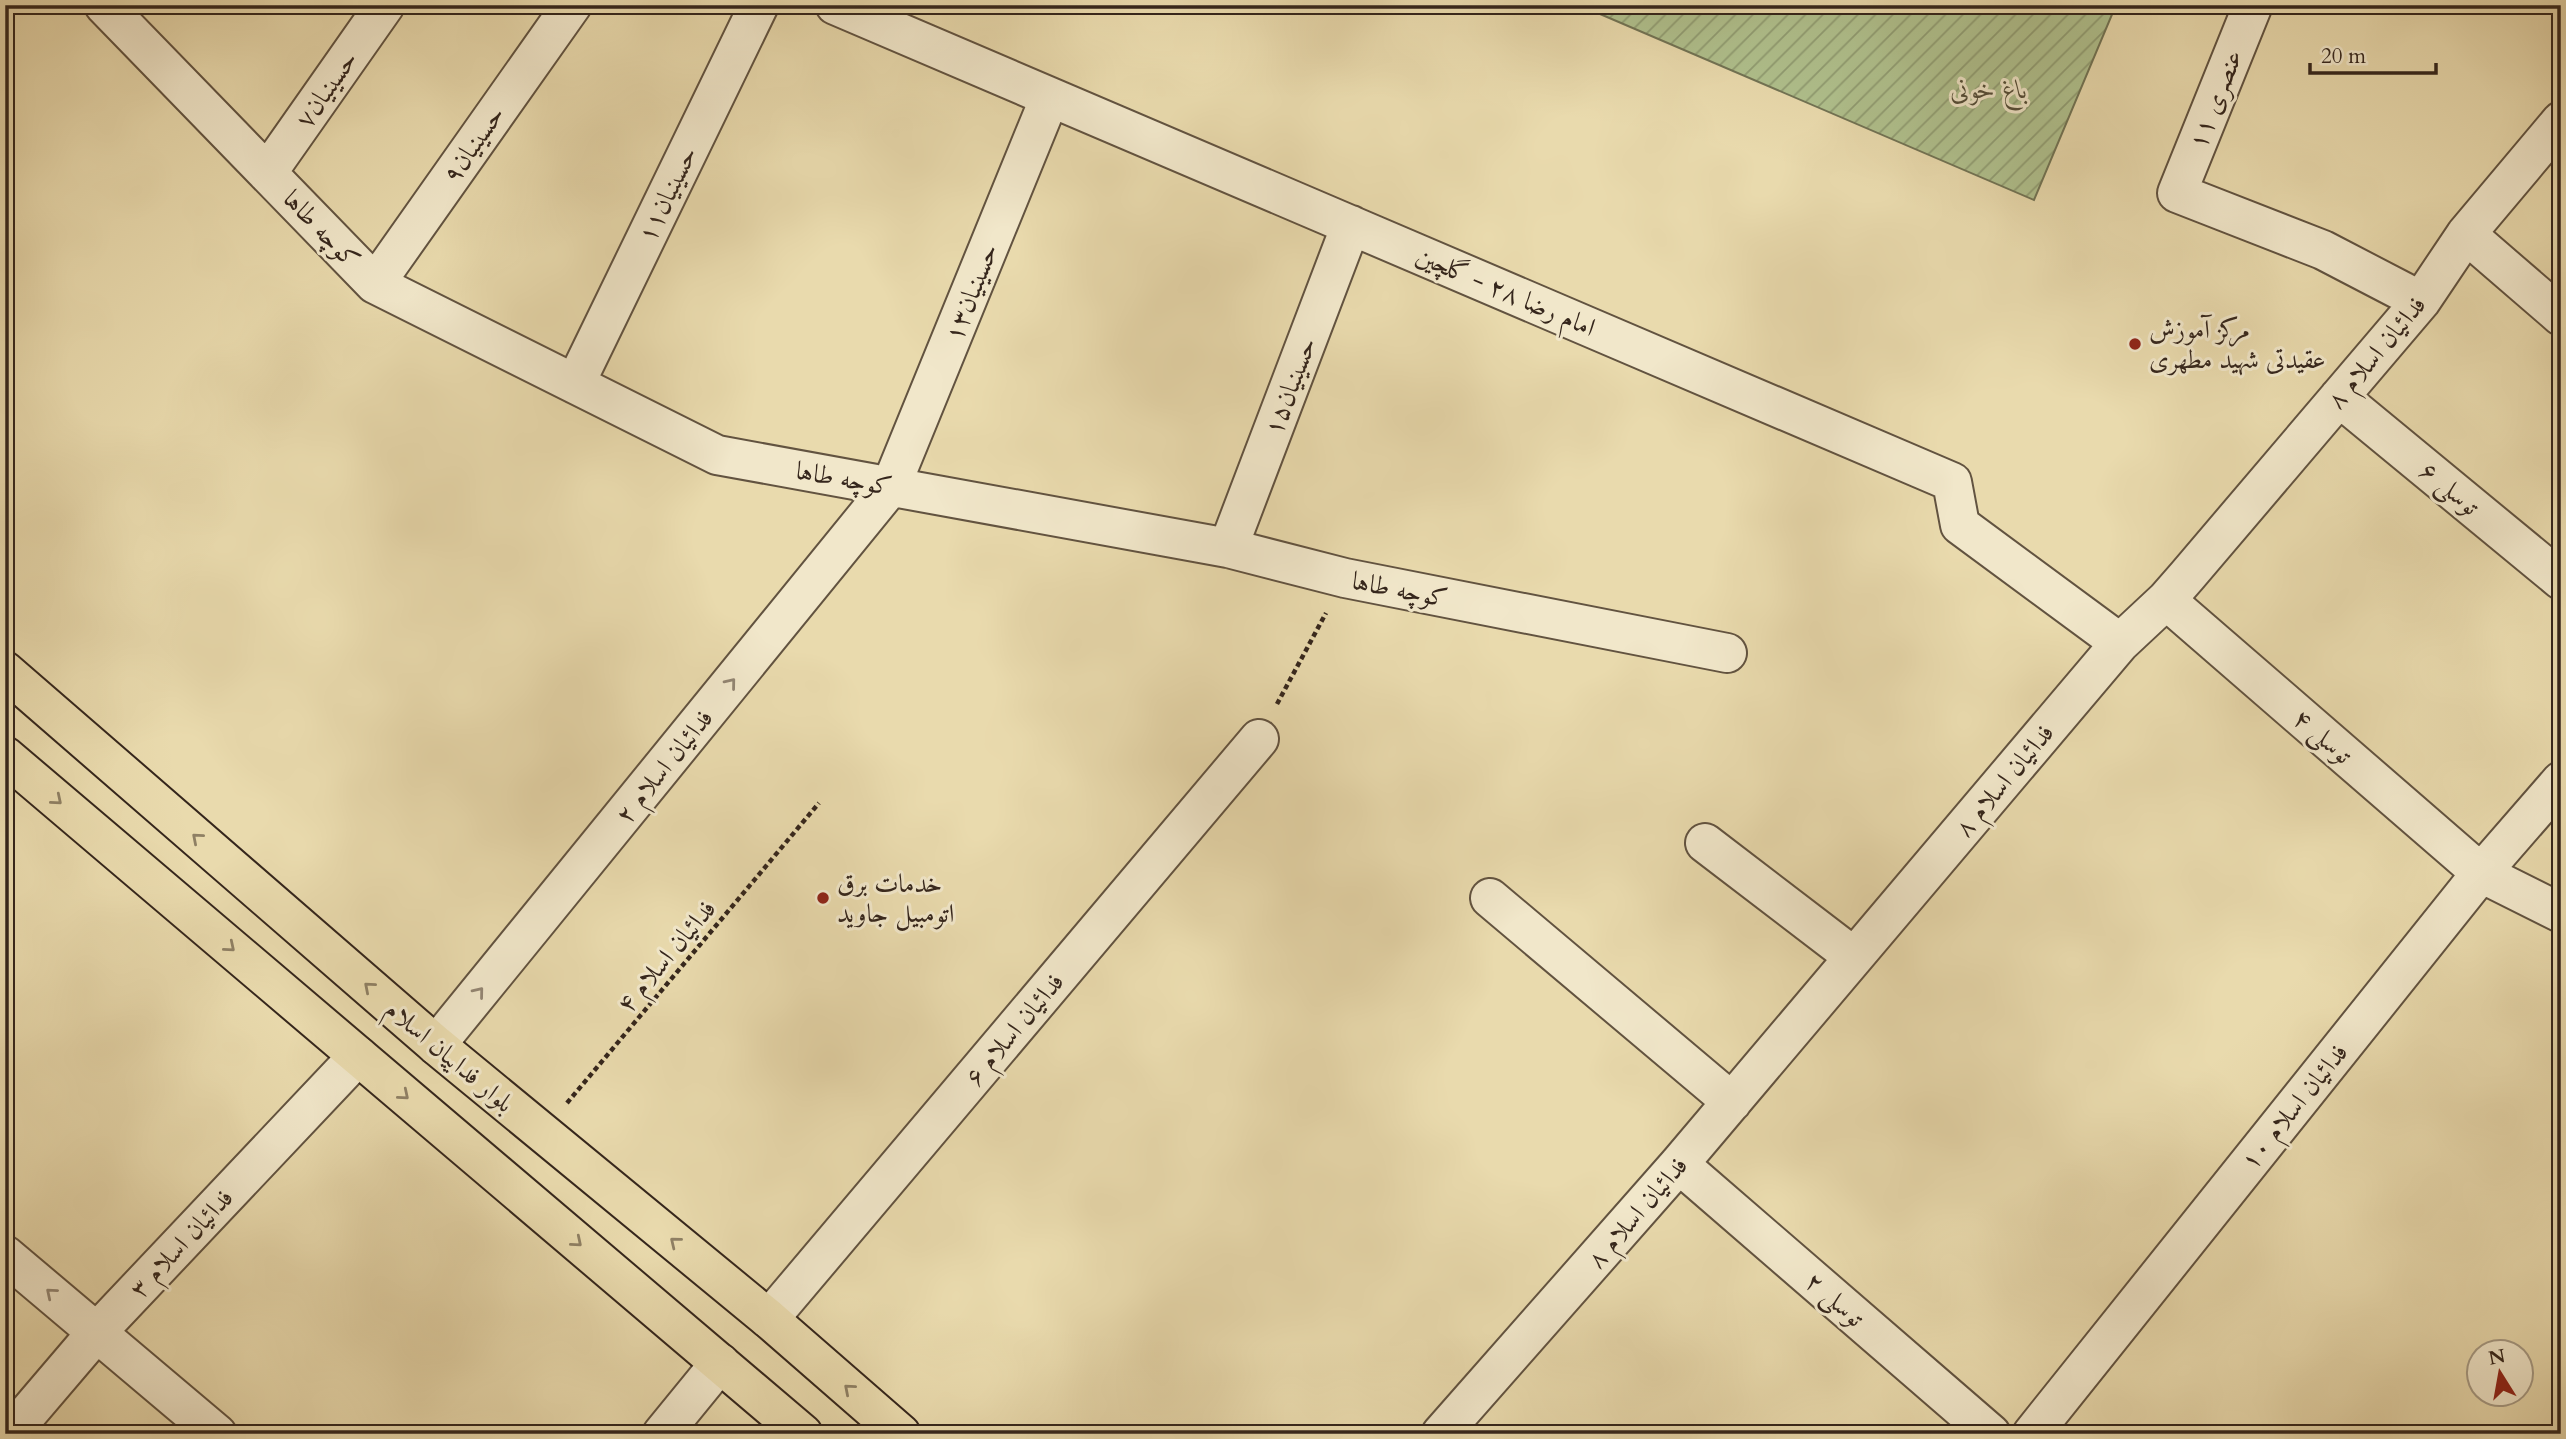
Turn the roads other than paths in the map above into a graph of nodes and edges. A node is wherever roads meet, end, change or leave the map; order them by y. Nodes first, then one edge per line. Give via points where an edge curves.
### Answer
1 (104, 5) edge
2 (385, 5) edge
3 (572, 5) edge
4 (759, 5) edge
5 (835, 5) edge
6 (2253, 5) edge
7 (1050, 97) junction
8 (2561, 121) edge
9 (267, 173) junction
10 (1352, 225) junction
11 (2466, 234) junction
12 (375, 284) junction
13 (2421, 301) junction
14 (2561, 316) edge
15 (575, 384) junction
16 (2339, 397) junction
17 (891, 486) junction
18 (1228, 548) junction
19 (2561, 580) edge
20 (2166, 600) junction
21 (2120, 643) junction
22 (1727, 653) dead end
23 (5, 671) edge
24 (1259, 739) road end
25 (5, 755) edge
26 (2561, 781) edge
27 (1705, 843) dead end
28 (2481, 873) junction
29 (1490, 898) dead end
30 (2561, 913) edge
31 (1854, 957) junction
32 (436, 1045) junction
33 (358, 1056) junction
34 (1732, 1102) junction
35 (1679, 1164) junction
36 (5, 1255) edge
37 (769, 1319) junction
38 (97, 1332) junction
39 (720, 1363) junction
40 (10, 1434) edge
41 (217, 1434) edge
42 (662, 1434) edge
43 (803, 1434) edge
44 (901, 1434) edge
45 (1441, 1434) edge
46 (1991, 1434) edge
47 (2032, 1434) edge

1 - 9 street, کوچه طاها
2 - 9 street, حسینیان۷
3 - 12 street, حسینیان۹
4 - 15 street, حسینیان۱۱
5 - 7 street, امام رضا ۲۸ - گلچین
6 - 13 street, عنصری ۱۱ via 2177,193 2323,250
7 - 10 street, امام رضا ۲۸ - گلچین
7 - 17 street, حسینیان۱۳
8 - 11 street, فدائیان اسلام ۸
9 - 12 street, کوچه طاها
10 - 18 street, حسینیان۱۵
10 - 21 street, امام رضا ۲۸ - گلچین via 1952,482 1960,525
11 - 13 street, فدائیان اسلام ۸
11 - 14 street
12 - 15 street, کوچه طاها
13 - 16 street, فدائیان اسلام ۸
15 - 17 street, کوچه طاها via 718,455
16 - 19 street, توسلی ۶
16 - 20 street, فدائیان اسلام ۸
17 - 18 street, کوچه طاها
32 -> 17 street, فدائیان اسلام ۲
18 - 22 street, کوچه طاها via 1345,578
20 - 21 street, فدائیان اسلام ۸
20 - 28 street, توسلی ۴
21 - 31 street, فدائیان اسلام ۸
32 -> 23 main road, بلوار فداییان اسلام
24 - 37 street, فدائیان اسلام ۶
25 -> 33 main road
26 - 28 street, فدائیان اسلام ۱۰
27 - 31 street
28 - 30 street, توسلی ۴
28 - 47 street, فدائیان اسلام ۱۰
29 - 34 street
31 - 34 street, فدائیان اسلام ۸
37 -> 32 main road, بلوار فداییان اسلام
33 - 38 street, فدائیان اسلام ۳
33 -> 39 main road
34 - 35 street, فدائیان اسلام ۸
35 - 45 street, فدائیان اسلام ۸
35 - 46 street, توسلی ۲
38 -> 36 street
44 -> 37 main road, بلوار فداییان اسلام
38 - 40 street, فدائیان اسلام ۳
38 - 41 street
39 - 42 street
39 - 43 main road

